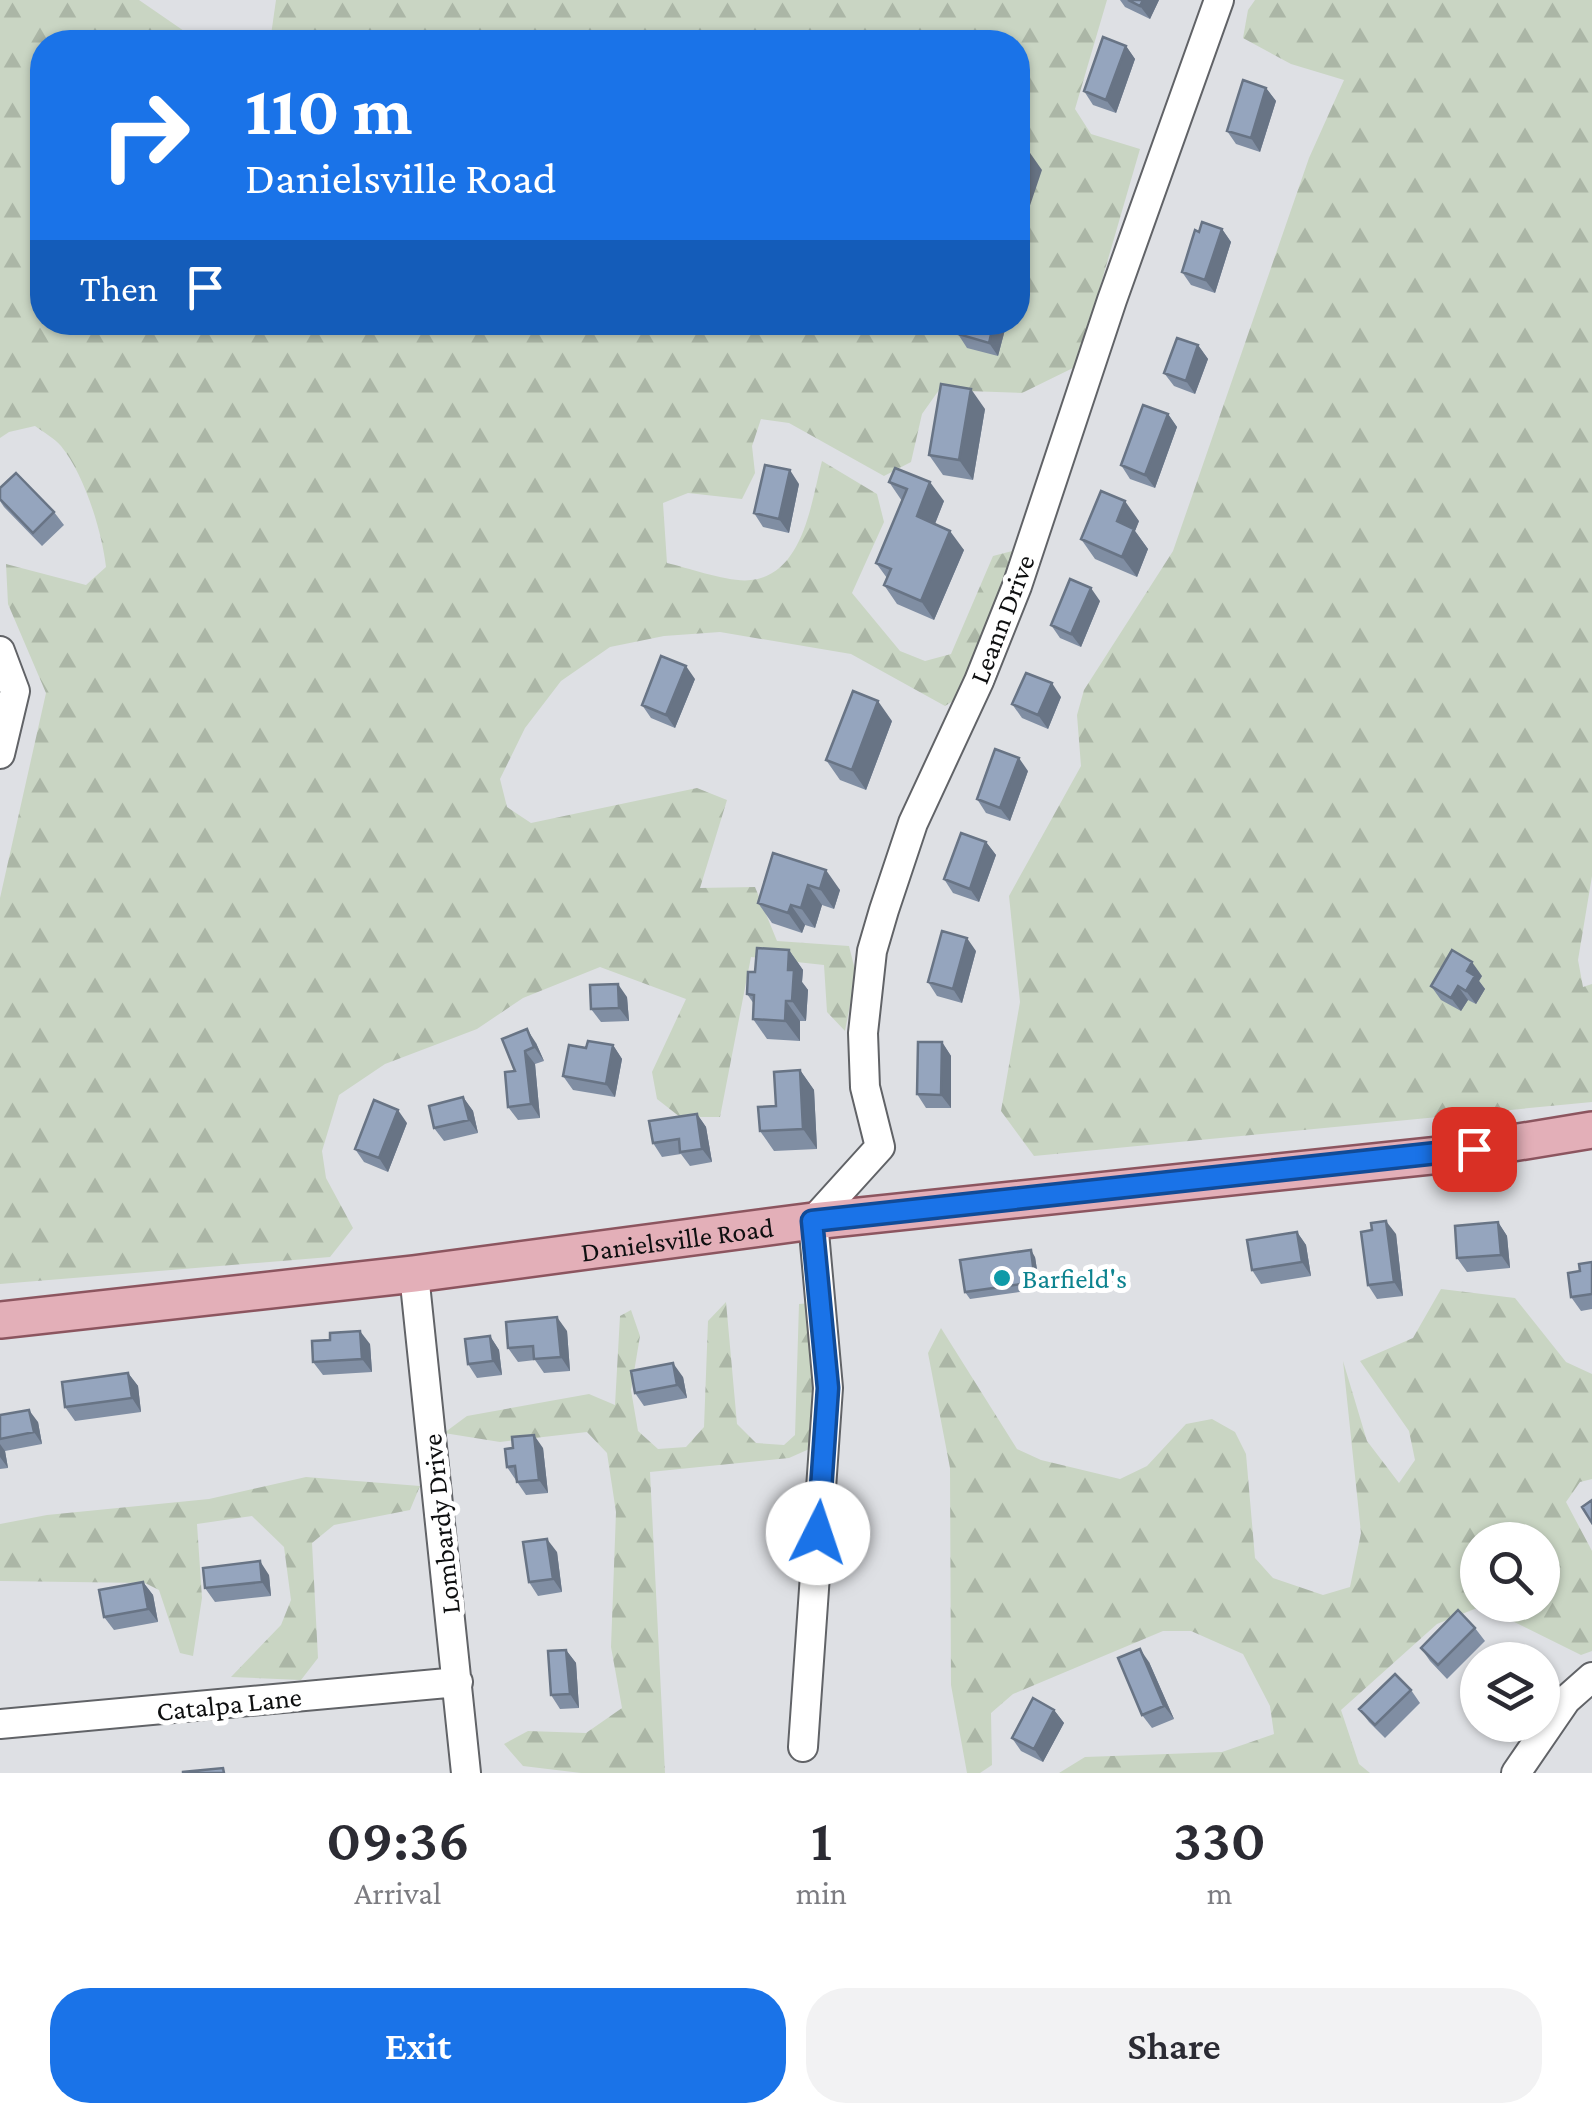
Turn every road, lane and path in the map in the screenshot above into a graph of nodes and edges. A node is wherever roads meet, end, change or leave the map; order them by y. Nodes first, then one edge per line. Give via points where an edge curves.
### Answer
1 (1220, 0) edge
2 (0, 652) edge
3 (0, 754) edge
4 (1592, 1130) edge
5 (812, 1221) junction
6 (414, 1274) junction
7 (0, 1320) edge
8 (1592, 1677) edge
9 (458, 1682) junction
10 (0, 1724) edge
11 (803, 1747) dead end
12 (466, 1773) edge
13 (1516, 1773) edge

1 - 5 street, Leann Drive via 1018,586 913,823 884,910 863,1032 864,1087 880,1147
2 - 3 street via 15,692
4 - 5 main road, Danielsville Road via 1440,1155
5 - 6 main road, Danielsville Road
5 - 11 street via 828,1388
6 - 7 main road, Danielsville Road
6 - 9 street, Lombardy Drive
8 - 13 street via 1566,1700
9 - 10 street, Catalpa Lane
9 - 12 street, Lombardy Drive

